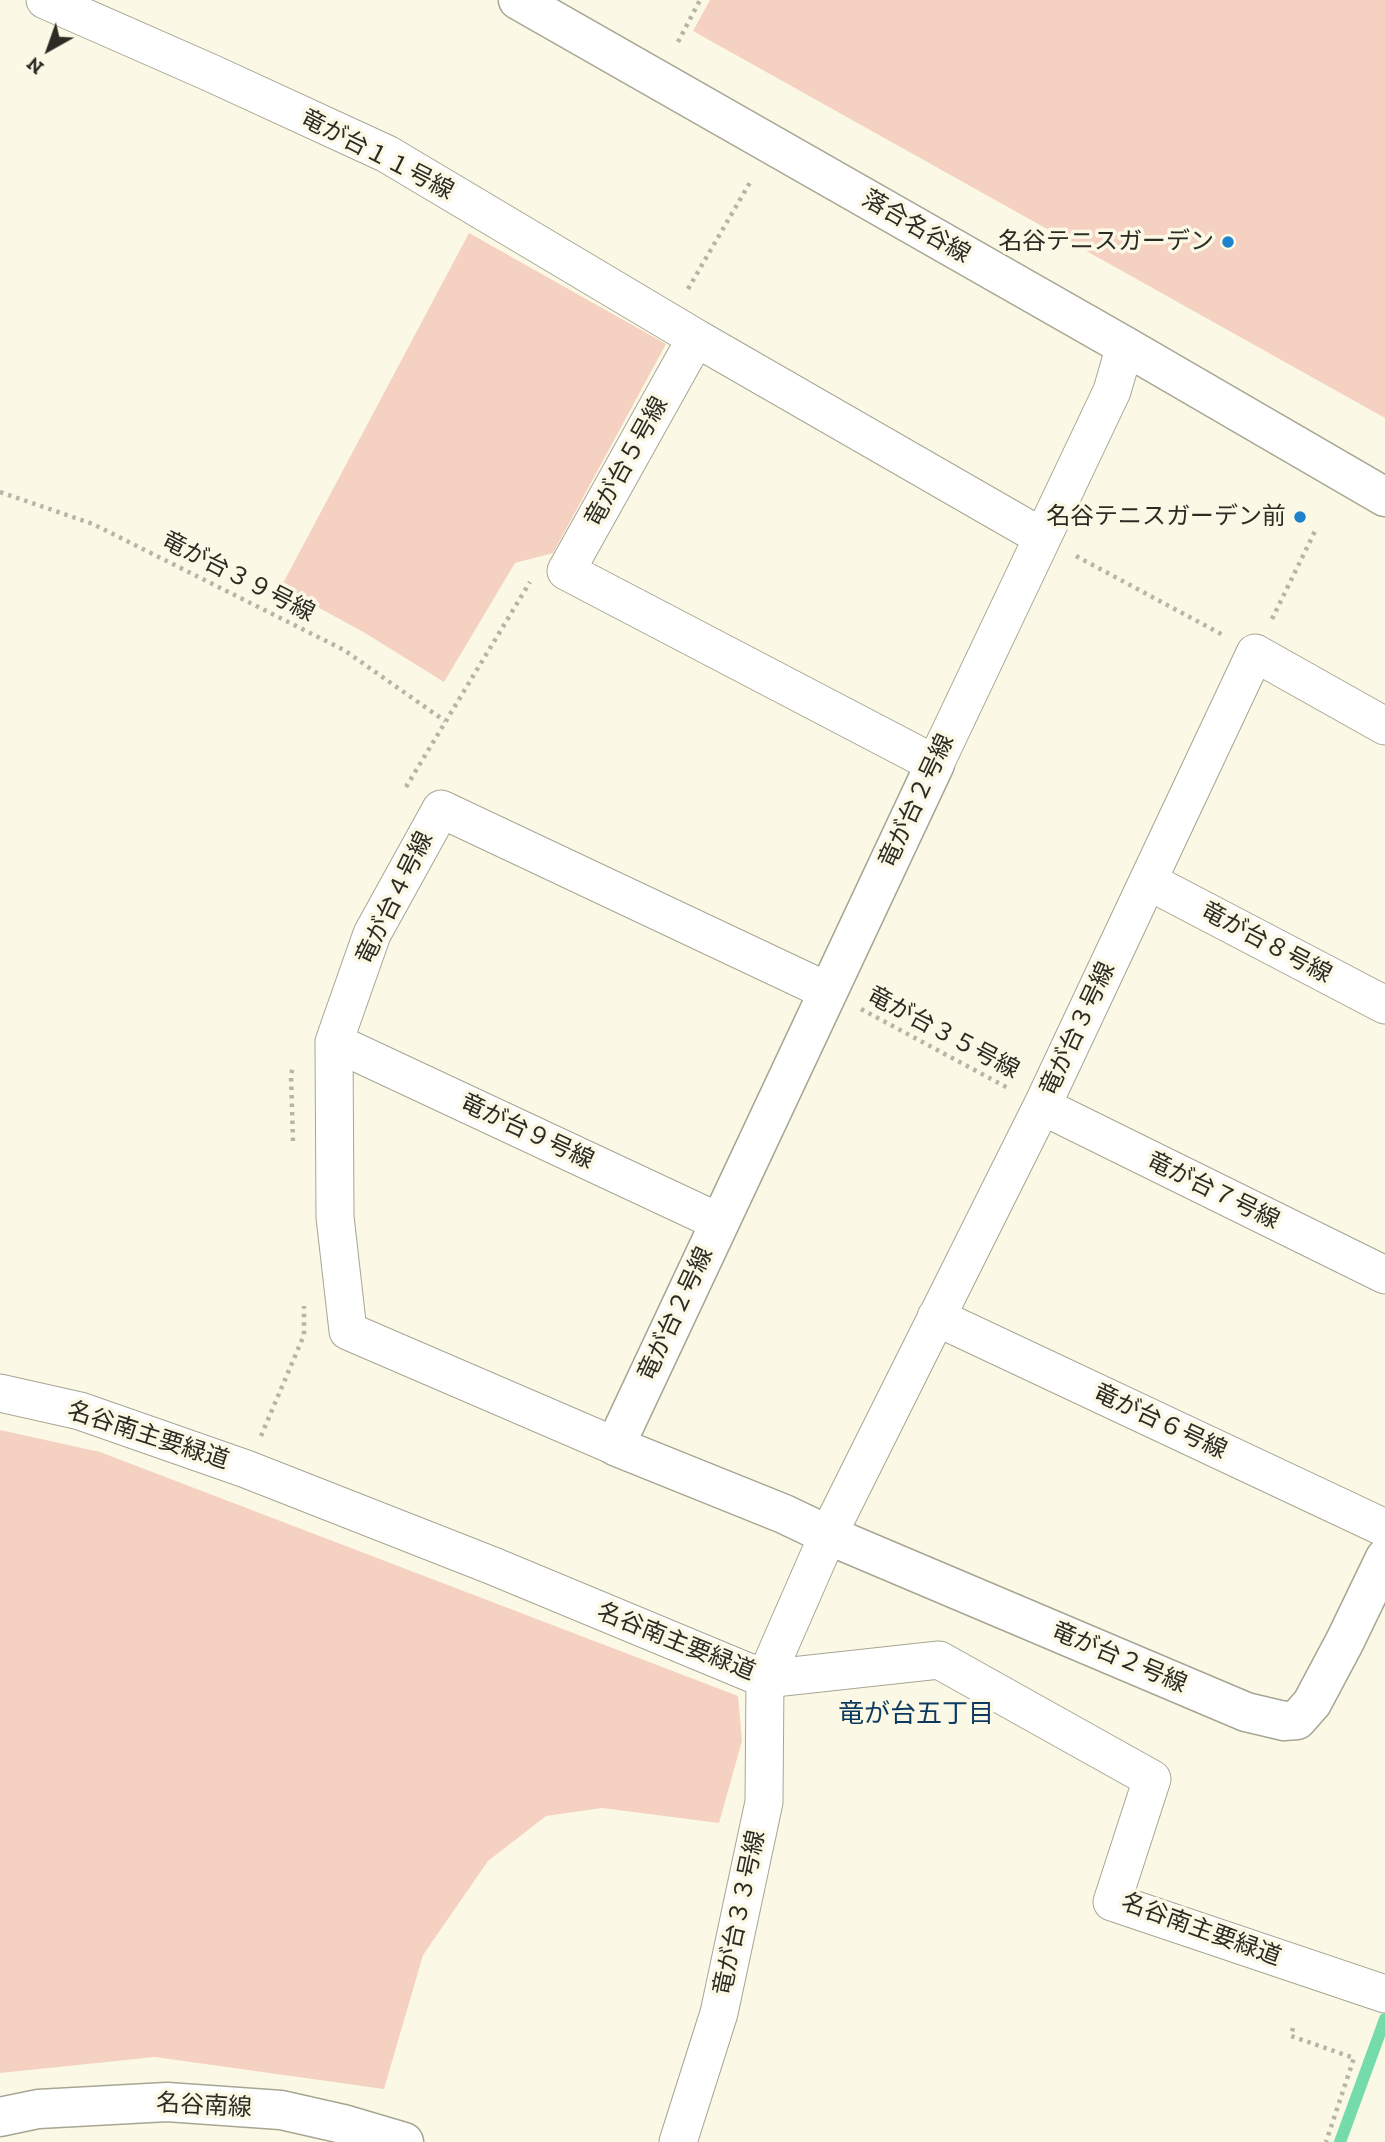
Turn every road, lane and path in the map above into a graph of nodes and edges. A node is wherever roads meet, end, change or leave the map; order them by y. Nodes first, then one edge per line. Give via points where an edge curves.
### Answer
1 (45, 0) edge
2 (518, 0) edge
3 (700, 0) edge
4 (678, 42) dead end
5 (752, 178) dead end
6 (682, 330) junction
7 (1125, 346) junction
8 (0, 492) edge
9 (1385, 497) edge
10 (1316, 529) dead end
11 (1042, 537) junction
12 (1255, 653) junction
13 (445, 722) dead end
14 (1385, 726) edge
15 (935, 764) junction
16 (1148, 881) junction
17 (827, 991) junction
18 (1385, 1005) edge
19 (334, 1042) junction
20 (1042, 1106) junction
21 (719, 1222) junction
22 (1385, 1275) edge
23 (936, 1317) junction
24 (0, 1393) edge
25 (615, 1446) junction
26 (1385, 1528) edge
27 (828, 1535) junction
28 (1385, 1558) edge
29 (765, 1679) junction
30 (1385, 1994) edge
31 (1293, 2028) dead end
32 (0, 2117) edge
33 (404, 2142) edge
34 (678, 2142) edge
35 (1326, 2142) edge

1 - 6 street, 竜が台１１号線 via 387,154
2 - 7 street, 落合名谷線
3 - 4 path
5 - 6 path
6 - 11 street
6 - 15 street, 竜が台５号線 via 566,572
7 - 9 street, 落合名谷線
7 - 11 street, 竜が台２号線 via 1112,391
8 - 13 path, 竜が台３９号線 via 93,524 344,650
10 - 12 path
11 - 12 path
11 - 15 street, 竜が台２号線
12 - 14 street
12 - 16 street, 竜が台３号線
15 - 17 street, 竜が台２号線
16 - 18 street, 竜が台８号線
16 - 20 street, 竜が台３号線
17 - 19 street, 竜が台４号線 via 441,809 372,934
17 - 20 path, 竜が台３５号線
17 - 21 street, 竜が台２号線
19 - 21 street, 竜が台９号線
19 - 25 street, 竜が台４号線 via 334,1217 348,1331
20 - 22 street, 竜が台７号線
20 - 23 street, 竜が台３号線
21 - 25 street, 竜が台２号線
23 - 26 street, 竜が台６号線
23 - 27 street, 竜が台３号線
24 - 29 street, 名谷南主要緑道 via 80,1411 246,1469
25 - 27 street, 竜が台２号線
27 - 28 street, 竜が台２号線 via 1246,1712 1284,1721 1297,1720 1312,1703
27 - 29 street, 竜が台３号線
29 - 30 street, 名谷南主要緑道 via 939,1660 1152,1779 1112,1902
29 - 34 street, 竜が台３３号線 via 764,1802 719,2013
31 - 35 path via 1291,2036 1353,2058
32 - 33 street, 名谷南線 via 38,2109 167,2102 281,2110

